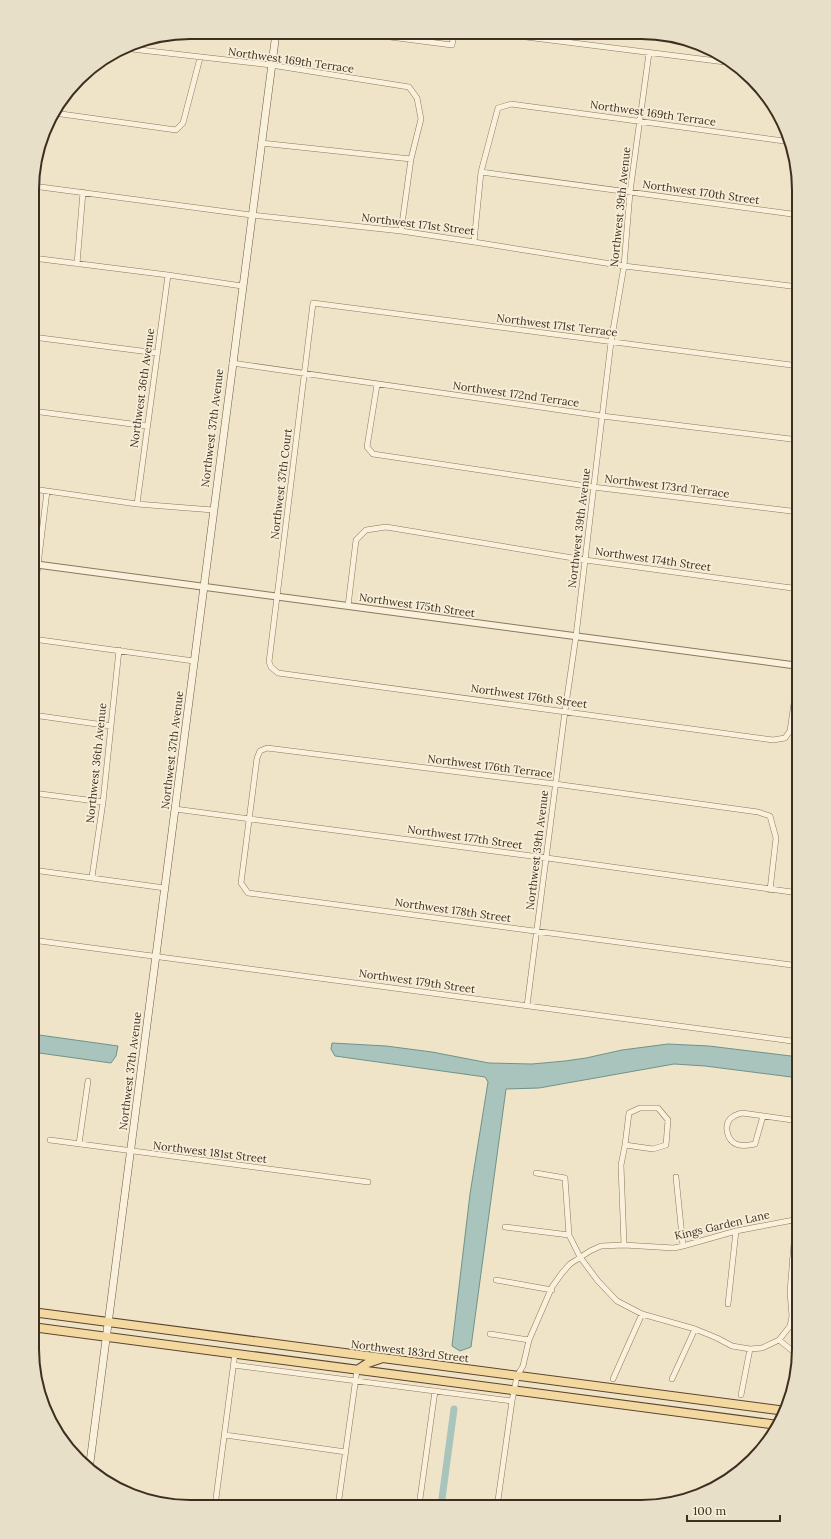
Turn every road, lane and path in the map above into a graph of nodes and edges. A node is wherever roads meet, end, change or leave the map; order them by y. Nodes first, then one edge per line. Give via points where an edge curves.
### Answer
1 (275, 39) edge
2 (406, 39) edge
3 (453, 39) edge
4 (541, 39) edge
5 (134, 49) edge
6 (649, 53) junction
7 (200, 58) junction
8 (721, 62) edge
9 (271, 65) junction
10 (59, 114) edge
11 (640, 122) junction
12 (784, 141) edge
13 (261, 143) junction
14 (411, 159) junction
15 (482, 172) junction
16 (39, 187) edge
17 (82, 192) junction
18 (630, 192) junction
19 (792, 214) edge
20 (251, 215) junction
21 (401, 231) junction
22 (474, 242) junction
23 (39, 259) edge
24 (77, 264) junction
25 (624, 266) junction
26 (168, 275) junction
27 (242, 286) junction
28 (792, 286) edge
29 (313, 303) joint
30 (39, 338) edge
31 (611, 342) junction
32 (157, 353) junction
33 (232, 363) junction
34 (792, 365) edge
35 (305, 374) junction
36 (377, 385) junction
37 (39, 412) edge
38 (602, 416) junction
39 (147, 426) junction
40 (792, 439) edge
41 (594, 487) junction
42 (39, 490) edge
43 (47, 491) junction
44 (138, 504) junction
45 (213, 510) junction
46 (792, 512) edge
47 (39, 544) edge
48 (585, 560) junction
49 (39, 564) edge
50 (204, 587) junction
51 (792, 588) edge
52 (277, 597) junction
53 (348, 606) junction
54 (576, 636) junction
55 (39, 640) edge
56 (119, 650) junction
57 (194, 661) junction
58 (792, 666) edge
59 (271, 667) joint
60 (565, 711) junction
61 (39, 716) edge
62 (792, 717) edge
63 (111, 726) junction
64 (555, 784) junction
65 (39, 794) edge
66 (103, 802) junction
67 (175, 809) junction
68 (249, 819) junction
69 (546, 858) junction
70 (39, 871) edge
71 (92, 877) junction
72 (165, 888) junction
73 (770, 890) junction
74 (792, 892) edge
75 (537, 932) junction
76 (39, 941) edge
77 (156, 957) junction
78 (792, 965) edge
79 (527, 1006) junction
80 (792, 1041) edge
81 (88, 1081) dead end
82 (763, 1116) junction
83 (792, 1120) edge
84 (50, 1140) dead end
85 (79, 1144) junction
86 (625, 1145) junction
87 (131, 1152) junction
88 (536, 1173) dead end
89 (676, 1177) dead end
90 (368, 1182) dead end
91 (792, 1219) edge
92 (505, 1227) dead end
93 (736, 1231) junction
94 (569, 1235) junction
95 (624, 1245) junction
96 (683, 1246) junction
97 (580, 1257) junction
98 (792, 1260) edge
99 (496, 1280) dead end
100 (552, 1290) junction
101 (728, 1304) dead end
102 (39, 1313) edge
103 (642, 1314) junction
104 (792, 1316) joint
105 (109, 1322) junction
106 (39, 1328) edge
107 (695, 1329) junction
108 (490, 1334) dead end
109 (107, 1337) junction
110 (529, 1340) junction
111 (778, 1340) junction
112 (750, 1349) junction
113 (792, 1351) edge
114 (235, 1353) junction
115 (382, 1359) junction
116 (233, 1365) junction
117 (357, 1370) junction
118 (517, 1376) junction
119 (613, 1379) dead end
120 (355, 1380) junction
121 (672, 1380) dead end
122 (514, 1390) junction
123 (434, 1391) junction
124 (741, 1395) dead end
125 (512, 1401) junction
126 (779, 1410) edge
127 (772, 1424) edge
128 (224, 1435) junction
129 (346, 1452) junction
130 (90, 1463) edge
131 (217, 1500) edge
132 (339, 1500) edge
133 (419, 1500) edge
134 (498, 1500) edge

1 - 9 main road, Northwest 37th Avenue
2 - 3 street via 452,45
4 - 6 street
5 - 7 street, Northwest 169th Terrace
6 - 8 street
6 - 11 street, Northwest 39th Avenue
7 - 9 street, Northwest 169th Terrace
7 - 10 street via 183,123 176,130
9 - 13 main road, Northwest 37th Avenue
9 - 14 street, Northwest 169th Terrace via 409,87 417,98 420,119
11 - 12 street, Northwest 169th Terrace
11 - 15 street, Northwest 169th Terrace via 511,104 498,108
11 - 18 street, Northwest 39th Avenue
13 - 14 street
13 - 20 main road, Northwest 37th Avenue
14 - 21 street
15 - 18 street, Northwest 170th Street
15 - 22 street
16 - 17 street, Northwest 171st Street
17 - 20 street, Northwest 171st Street
17 - 24 street
18 - 19 street, Northwest 170th Street
18 - 25 street, Northwest 39th Avenue
20 - 21 street, Northwest 171st Street
20 - 27 main road, Northwest 37th Avenue
21 - 22 street, Northwest 171st Street
22 - 25 street, Northwest 171st Street
23 - 24 street
24 - 26 street
25 - 28 street, Northwest 171st Street
25 - 31 street, Northwest 39th Avenue
26 - 27 street
26 - 32 street, Northwest 36th Avenue
27 - 33 main road, Northwest 37th Avenue
29 - 31 street, Northwest 171st Terrace
29 - 35 street, Northwest 37th Court
30 - 32 street
31 - 34 street, Northwest 171st Terrace
31 - 38 street, Northwest 39th Avenue
32 - 39 street, Northwest 36th Avenue
33 - 35 street, Northwest 172nd Terrace
33 - 45 main road, Northwest 37th Avenue
35 - 36 street, Northwest 172nd Terrace
35 - 52 street, Northwest 37th Court
36 - 38 street, Northwest 172nd Terrace
36 - 41 street, Northwest 173rd Terrace via 367,447 373,454
37 - 39 street
38 - 40 street, Northwest 172nd Terrace
38 - 41 street, Northwest 39th Avenue
39 - 44 street, Northwest 36th Avenue
41 - 46 street, Northwest 173rd Terrace
41 - 48 street, Northwest 39th Avenue
42 - 43 street
43 - 44 street
43 - 47 street
44 - 45 street
45 - 50 main road, Northwest 37th Avenue
48 - 51 street, Northwest 174th Street
48 - 53 street, Northwest 174th Street via 386,527 366,530 356,540
48 - 54 street, Northwest 39th Avenue
49 - 50 street, Northwest 175th Street
50 - 52 street, Northwest 175th Street
50 - 57 main road, Northwest 37th Avenue
52 - 53 street, Northwest 175th Street
52 - 59 street, Northwest 37th Court via 269,662
53 - 54 street, Northwest 175th Street
54 - 58 street, Northwest 175th Street
54 - 60 street, Northwest 39th Avenue
55 - 56 street
56 - 57 street
56 - 63 street, Northwest 36th Avenue
57 - 67 main road, Northwest 37th Avenue
59 - 60 street, Northwest 176th Street via 278,673
60 - 62 street, Northwest 176th Street via 773,740 785,738 790,731
60 - 64 street, Northwest 39th Avenue
61 - 63 street
63 - 66 street, Northwest 36th Avenue
64 - 68 street, Northwest 176th Terrace via 267,748 260,751 257,758
64 - 69 street, Northwest 39th Avenue
64 - 73 street, Northwest 176th Terrace via 758,812 770,816 776,838
65 - 66 street
66 - 71 street, Northwest 36th Avenue
67 - 68 street, Northwest 177th Street
67 - 72 main road, Northwest 37th Avenue
68 - 69 street, Northwest 177th Street
68 - 75 street, Northwest 178th Street via 241,883 248,892
69 - 73 street, Northwest 177th Street
69 - 75 street, Northwest 39th Avenue
70 - 71 street
71 - 72 street
72 - 77 main road, Northwest 37th Avenue
73 - 74 street, Northwest 177th Street
75 - 78 street, Northwest 178th Street
75 - 79 street, Northwest 39th Avenue
76 - 77 street, Northwest 179th Street
77 - 79 street, Northwest 179th Street
77 - 87 main road, Northwest 37th Avenue
79 - 80 street, Northwest 179th Street
81 - 85 street
82 - 82 street via 742,1113 735,1115 729,1120 728,1138 734,1144 755,1144
82 - 83 street
84 - 85 street, Northwest 181st Street
85 - 87 street, Northwest 181st Street
86 - 86 street via 629,1113 640,1108 658,1108 668,1120 666,1145 653,1149
86 - 95 street via 621,1165
87 - 90 street, Northwest 181st Street
87 - 105 main road, Northwest 37th Avenue
88 - 94 street via 565,1178
89 - 96 street
91 - 93 street, Kings Garden Lane
92 - 94 street
93 - 96 street, Kings Garden Lane
93 - 101 street
94 - 97 street
95 - 96 street, Kings Garden Lane via 674,1248
95 - 97 street, Kings Garden Lane via 601,1246
97 - 100 street, Kings Garden Lane via 562,1273
97 - 103 street via 617,1301
98 - 104 street
99 - 100 street
100 - 110 street, Kings Garden Lane
102 - 105 main road, Northwest 183rd Street
103 - 107 street
103 - 119 street
104 - 111 street via 790,1326
105 - 109 main road, Northwest 37th Avenue
105 - 115 main road, Northwest 183rd Street
106 - 109 main road
107 - 112 street via 732,1346
107 - 121 street
108 - 110 street
109 - 114 main road
109 - 130 main road, Northwest 37th Avenue
110 - 118 street, Kings Garden Lane via 523,1366
111 - 112 street via 762,1348
111 - 113 street
112 - 124 street
114 - 116 street
114 - 117 main road
115 - 117 main road
115 - 118 main road, Northwest 183rd Street
116 - 120 street
116 - 128 street
117 - 120 street
117 - 122 main road
118 - 122 street, Kings Garden Lane
118 - 126 main road, Northwest 183rd Street
120 - 123 street
120 - 129 street
122 - 125 street, Kings Garden Lane
122 - 127 main road
123 - 125 street
123 - 133 street
125 - 134 street, Kings Garden Lane
128 - 129 street
128 - 131 street
129 - 132 street

